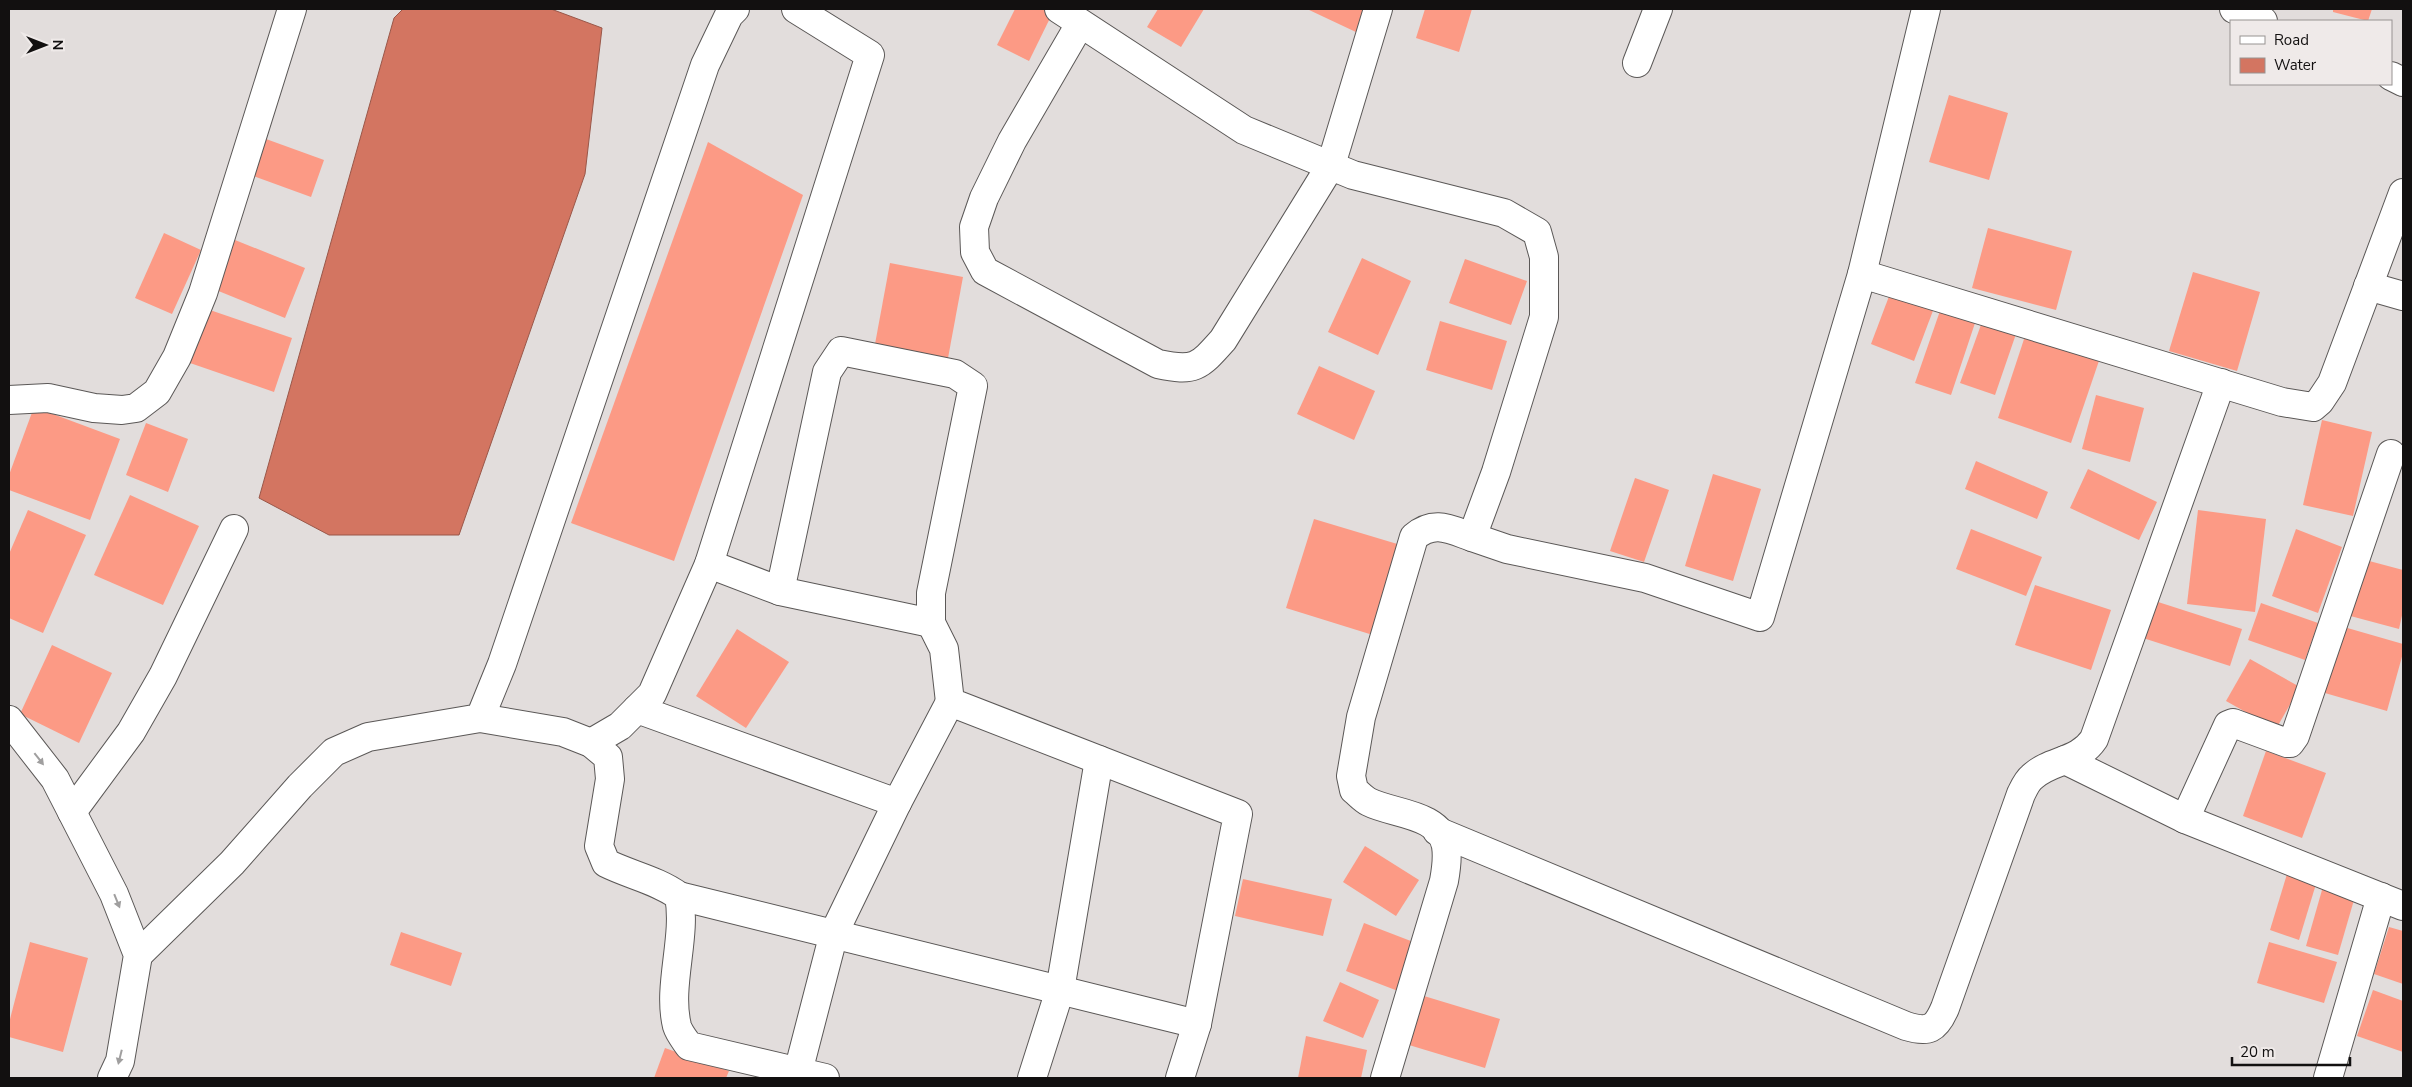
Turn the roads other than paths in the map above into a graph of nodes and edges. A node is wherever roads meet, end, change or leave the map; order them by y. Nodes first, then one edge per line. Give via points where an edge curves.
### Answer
1 (292, 9) edge
2 (735, 9) edge
3 (796, 9) edge
4 (1378, 9) edge
5 (1658, 9) edge
6 (1926, 9) edge
7 (2234, 9) edge
8 (1070, 16) edge
9 (2261, 20) edge
10 (1637, 63) dead end
11 (1331, 165) junction
12 (2403, 192) edge
13 (1862, 274) junction
14 (2368, 286) junction
15 (2403, 296) edge
16 (2221, 383) junction
17 (9, 400) edge
18 (2391, 454) dead end
19 (234, 530) dead end
20 (1472, 537) junction
21 (709, 564) junction
22 (780, 591) junction
23 (931, 623) junction
24 (950, 702) junction
25 (637, 710) junction
26 (480, 718) junction
27 (9, 720) edge
28 (591, 743) junction
29 (1099, 760) junction
30 (2065, 760) junction
31 (897, 803) junction
32 (72, 812) junction
33 (2185, 819) junction
34 (1437, 830) junction
35 (679, 896) junction
36 (2392, 902) edge
37 (834, 934) junction
38 (138, 954) junction
39 (1060, 990) junction
40 (1197, 1024) junction
41 (798, 1072) junction
42 (112, 1078) edge
43 (825, 1078) edge
44 (1032, 1078) edge
45 (1180, 1078) edge
46 (1385, 1078) edge
47 (2328, 1078) edge

1 - 17 street via 203,293 177,357 157,392 136,408 122,410 94,408 48,398
2 - 26 street via 729,15 706,65 505,654
3 - 21 street via 870,55
4 - 11 street
5 - 10 street
6 - 13 street
7 - 9 street
8 - 11 street via 1244,130
8 - 11 street via 984,198 974,227 975,252 985,271 1158,364 1190,368 1204,361 1223,340
11 - 20 street via 1353,175 1504,213 1537,232 1544,257 1544,317 1496,472
12 - 14 street
13 - 16 street
13 - 20 street via 1760,617 1645,578 1507,549
14 - 15 street
14 - 16 street via 2332,382 2312,407 2282,402
16 - 30 street via 2094,739 2081,754
18 - 33 street via 2295,736 2287,743 2228,724
19 - 32 street via 154,692 131,732
20 - 34 street via 1444,528 1425,528 1414,537 1361,717 1351,776 1354,790 1368,802 1422,819
21 - 22 street
21 - 25 street via 652,694
22 - 23 street
22 - 23 street via 828,372 841,351 955,374 973,386 931,593
23 - 24 street via 944,649
24 - 29 street
24 - 31 street
25 - 28 street via 620,726
25 - 31 street
26 - 28 street via 563,732
26 - 38 street via 368,737 334,752 232,863
27 -> 32 street via 55,779
28 - 35 street via 608,757 610,779 599,846 606,863 663,885
29 - 39 street
29 - 40 street via 1238,814
30 - 33 street
30 - 34 street via 2040,770 2021,794 1945,1008 1934,1026 1925,1030 1906,1026
31 - 37 street
32 -> 38 street via 114,894
33 - 36 street
34 - 46 street via 1446,844 1444,881
35 - 37 street
35 - 41 street via 682,912 675,1003 678,1027 689,1046
36 - 47 street
37 - 39 street
37 - 41 street
38 -> 42 street via 120,1061
39 - 40 street
39 - 44 street
40 - 45 street
41 - 43 street

